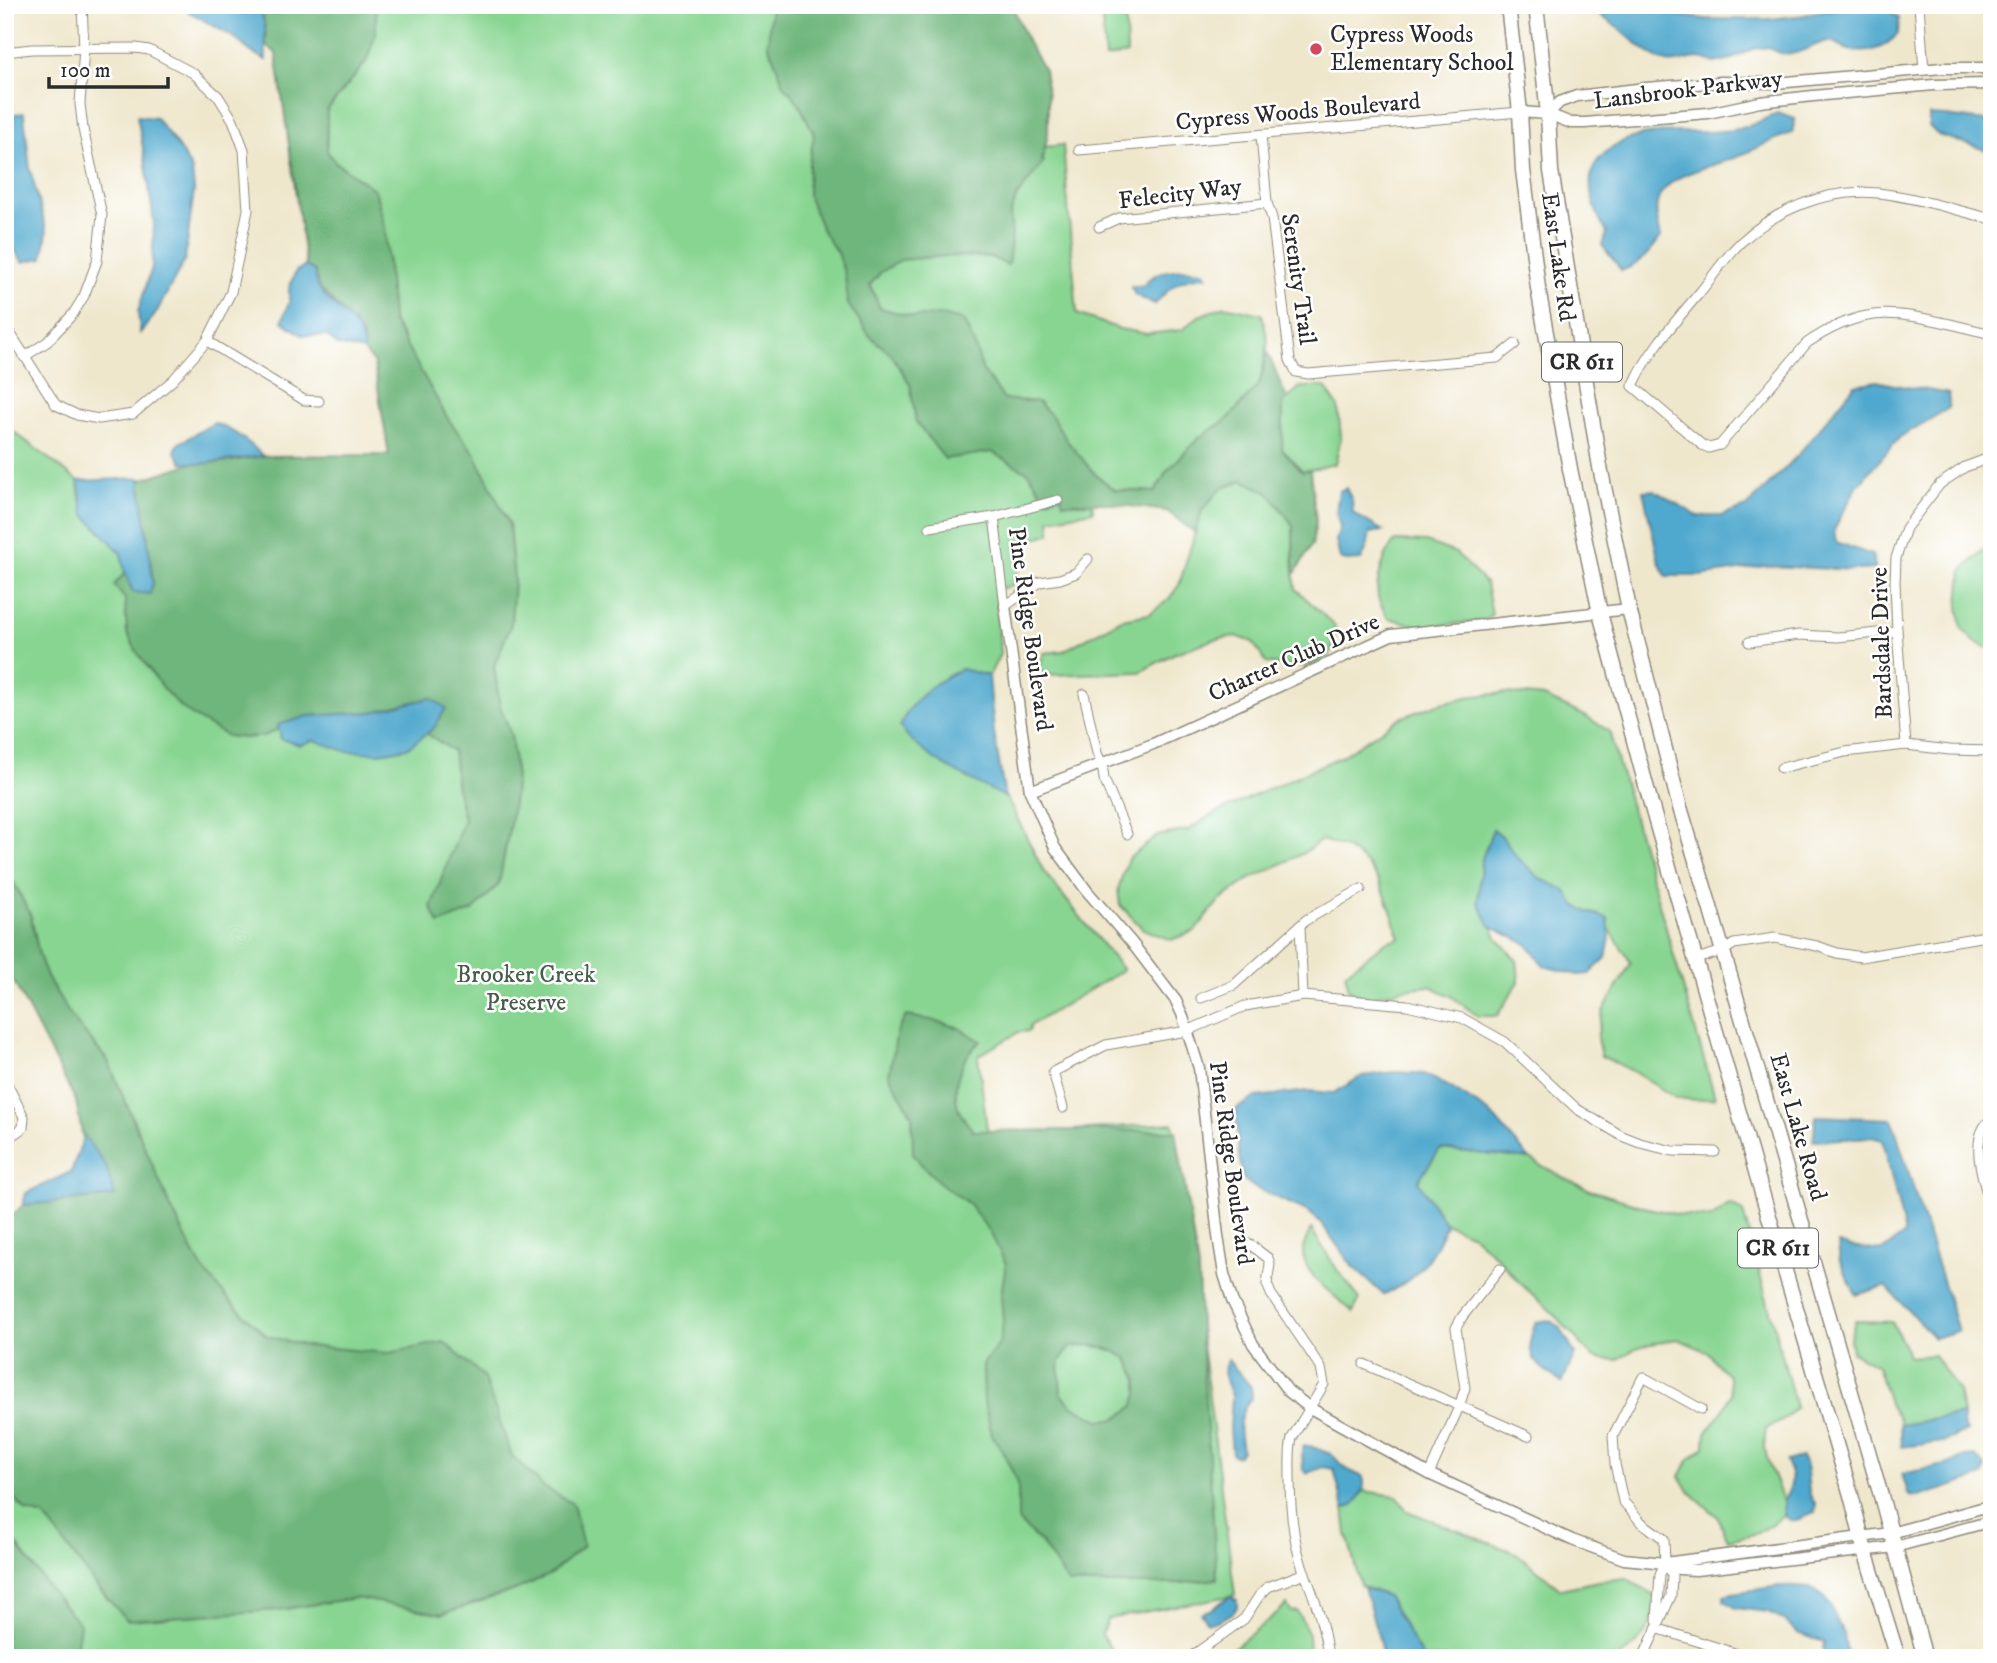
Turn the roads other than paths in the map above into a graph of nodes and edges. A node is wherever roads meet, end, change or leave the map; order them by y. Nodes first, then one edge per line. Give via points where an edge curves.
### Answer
1 (82, 5) edge
2 (1508, 5) edge
3 (1536, 5) edge
4 (1919, 5) edge
5 (84, 48) junction
6 (5, 52) edge
7 (1992, 68) edge
8 (1924, 70) junction
9 (1992, 84) edge
10 (1520, 112) junction
11 (1548, 114) junction
12 (1261, 135) junction
13 (1079, 150) dead end
14 (1267, 203) junction
15 (1992, 219) edge
16 (1099, 227) dead end
17 (5, 325) edge
18 (1992, 334) edge
19 (207, 341) junction
20 (1515, 344) dead end
21 (24, 357) junction
22 (318, 401) dead end
23 (1992, 457) edge
24 (1058, 500) dead end
25 (994, 517) junction
26 (930, 527) dead end
27 (1088, 559) dead end
28 (1005, 606) junction
29 (1629, 609) junction
30 (1600, 613) junction
31 (1897, 631) junction
32 (1749, 642) dead end
33 (1084, 694) dead end
34 (1906, 745) junction
35 (1992, 751) edge
36 (1102, 764) junction
37 (1781, 768) dead end
38 (1030, 791) junction
39 (1127, 834) dead end
40 (1361, 889) dead end
41 (1300, 926) junction
42 (1992, 935) edge
43 (1723, 951) junction
44 (1696, 959) junction
45 (1303, 996) junction
46 (1201, 998) dead end
47 (1187, 1031) junction
48 (5, 1080) edge
49 (1063, 1108) dead end
50 (1992, 1119) edge
51 (5, 1140) edge
52 (1715, 1152) dead end
53 (1992, 1210) edge
54 (1248, 1243) dead end
55 (1500, 1269) dead end
56 (1364, 1364) dead end
57 (1459, 1407) junction
58 (1310, 1408) junction
59 (1701, 1409) dead end
60 (1528, 1436) dead end
61 (1429, 1474) junction
62 (1992, 1505) edge
63 (1992, 1521) edge
64 (1893, 1540) junction
65 (1863, 1544) junction
66 (1665, 1563) junction
67 (1305, 1573) junction
68 (1656, 1628) junction
69 (1189, 1658) edge
70 (1328, 1658) edge
71 (1643, 1658) edge
72 (1750, 1658) edge
73 (1898, 1658) edge
74 (1926, 1658) edge

1 - 5 street
2 - 10 main road, CR 611
3 - 11 main road, CR 611
4 - 8 street
5 - 6 street
5 - 19 street via 149,50 192,73 218,96 233,120 244,150 248,210 231,292
5 - 21 street via 80,104 102,215 97,261 73,314 47,342
7 - 8 street, Lansbrook Parkway
8 - 11 street, Lansbrook Parkway via 1605,92 1560,102
9 - 11 street, Lansbrook Parkway via 1813,96 1708,113 1585,124
10 - 11 street
10 - 12 street, Cypress Woods Boulevard
10 - 30 main road, East Lake Rd / CR 611 via 1538,288
11 - 29 main road, East Lake Rd / CR 611 via 1551,171 1590,412
12 - 13 street, Cypress Woods Boulevard
12 - 14 street, Serenity Trail
14 - 16 street, Felecity Way via 1119,218
14 - 20 street, Serenity Trail via 1290,360 1296,372 1497,358
15 - 18 street via 1876,193 1818,199 1783,212 1740,243 1656,346 1633,386 1709,448 1720,445 1807,343 1836,327 1869,315 1896,314
17 - 21 street
19 - 21 street via 173,380 133,414 99,419 55,405
19 - 22 street via 304,400
23 - 31 street, Bardsdale Drive via 1965,467 1940,484 1906,528 1896,558
24 - 25 street
25 - 26 street
25 - 28 street, Pine Ridge Boulevard
27 - 28 street via 1076,573 1040,582
28 - 38 street, Pine Ridge Boulevard
29 - 30 street, Charter Club Drive
29 - 43 main road, East Lake Road / CR 611
30 - 36 street, Charter Club Drive via 1391,635
30 - 44 main road, CR 611
31 - 32 street
31 - 34 street, Bardsdale Drive
33 - 36 street
34 - 35 street
34 - 37 street via 1844,752
36 - 38 street, Charter Club Drive
36 - 39 street
38 - 47 street, Pine Ridge Boulevard via 1055,848 1176,1001
40 - 41 street
41 - 45 street
41 - 46 street via 1234,985
42 - 43 street via 1861,957 1775,937 1734,944
43 - 44 street
43 - 64 main road, East Lake Road / CR 611
44 - 65 main road, CR 611
45 - 47 street via 1245,1006
45 - 52 street via 1407,1005 1462,1018 1505,1042 1577,1109 1622,1136 1673,1151
47 - 49 street via 1106,1045 1053,1072
47 - 58 street, Pine Ridge Boulevard via 1201,1078 1218,1236 1231,1300 1264,1361
48 - 51 street via 24,1117 23,1128
50 - 53 street via 1980,1135 1977,1152
54 - 58 street via 1268,1258 1271,1294 1321,1368 1324,1384
55 - 57 street via 1456,1328 1465,1388
56 - 57 street
57 - 60 street
57 - 61 street
58 - 61 street, Pine Ridge Boulevard
58 - 67 street via 1289,1448 1294,1528
59 - 66 street via 1643,1377 1613,1436 1623,1501 1664,1539
61 - 66 street, Pine Ridge Boulevard via 1572,1540 1624,1559
62 - 64 street
63 - 64 street
64 - 65 street, Pine Ridge Boulevard
64 - 74 main road, East Lake Road / CR 611
65 - 66 street, Pine Ridge Boulevard via 1696,1570
65 - 73 main road, CR 611
66 - 68 street via 1672,1575 1671,1597
67 - 69 street via 1268,1587 1244,1619
67 - 70 street via 1319,1611
68 - 71 street
68 - 72 street

